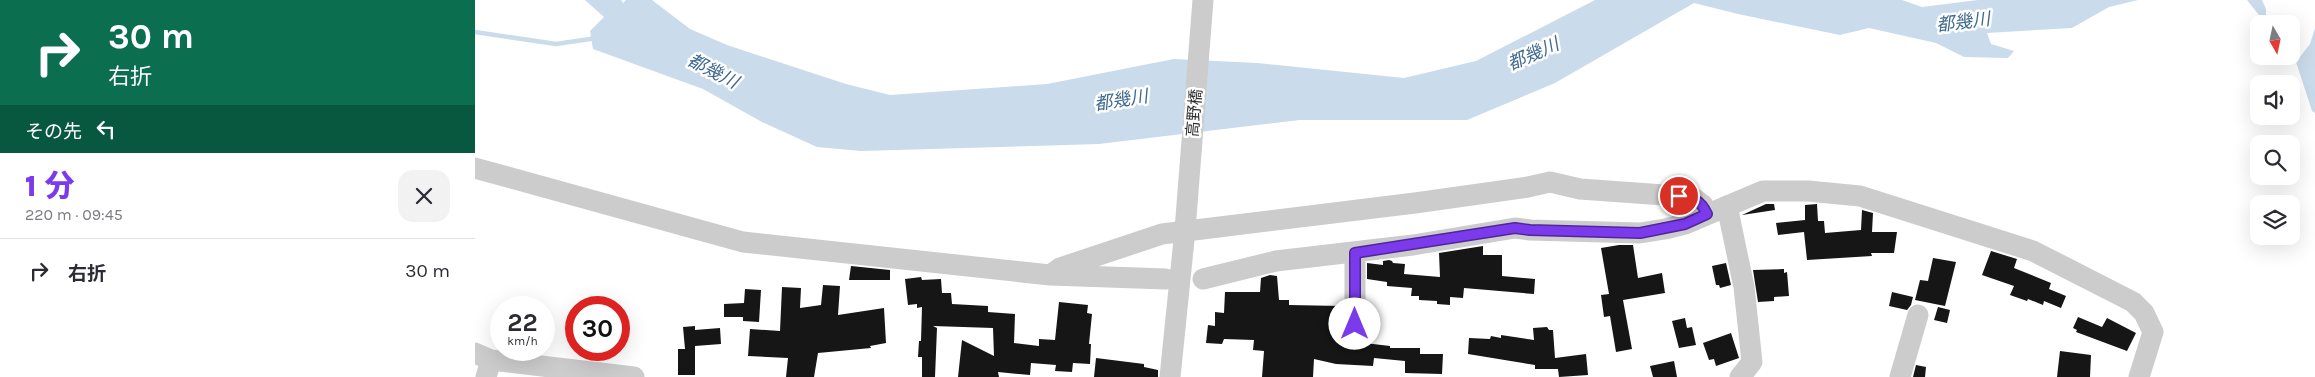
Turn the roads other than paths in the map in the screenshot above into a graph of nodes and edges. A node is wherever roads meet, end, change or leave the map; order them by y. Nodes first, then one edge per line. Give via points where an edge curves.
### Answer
1 (1203, 0) edge
2 (475, 168) edge
3 (1727, 206) junction
4 (1707, 214) junction
5 (1185, 228) junction
6 (1355, 253) junction
7 (1050, 275) junction
8 (1166, 279) dead end
9 (1203, 279) dead end
10 (1917, 315) dead end
11 (1355, 324) dead end
12 (484, 363) edge
13 (634, 377) edge
14 (1170, 377) edge
15 (1740, 377) edge
16 (1900, 377) edge
17 (2139, 377) edge

1 - 5 street, 高野橋
2 - 7 street via 743,242
3 - 4 street
3 - 15 street via 1743,288 1752,362
3 - 17 street via 1763,191 1860,196 2033,251 2133,302 2144,313 2153,332
4 - 5 street via 1703,205 1691,197 1580,189 1550,182 1415,203
4 - 6 street via 1685,224 1640,233 1515,228
5 - 7 street via 1059,268
5 - 14 street, 高野橋
6 - 9 street via 1276,261
6 - 11 street
7 - 8 street
10 - 16 street
12 - 13 street

